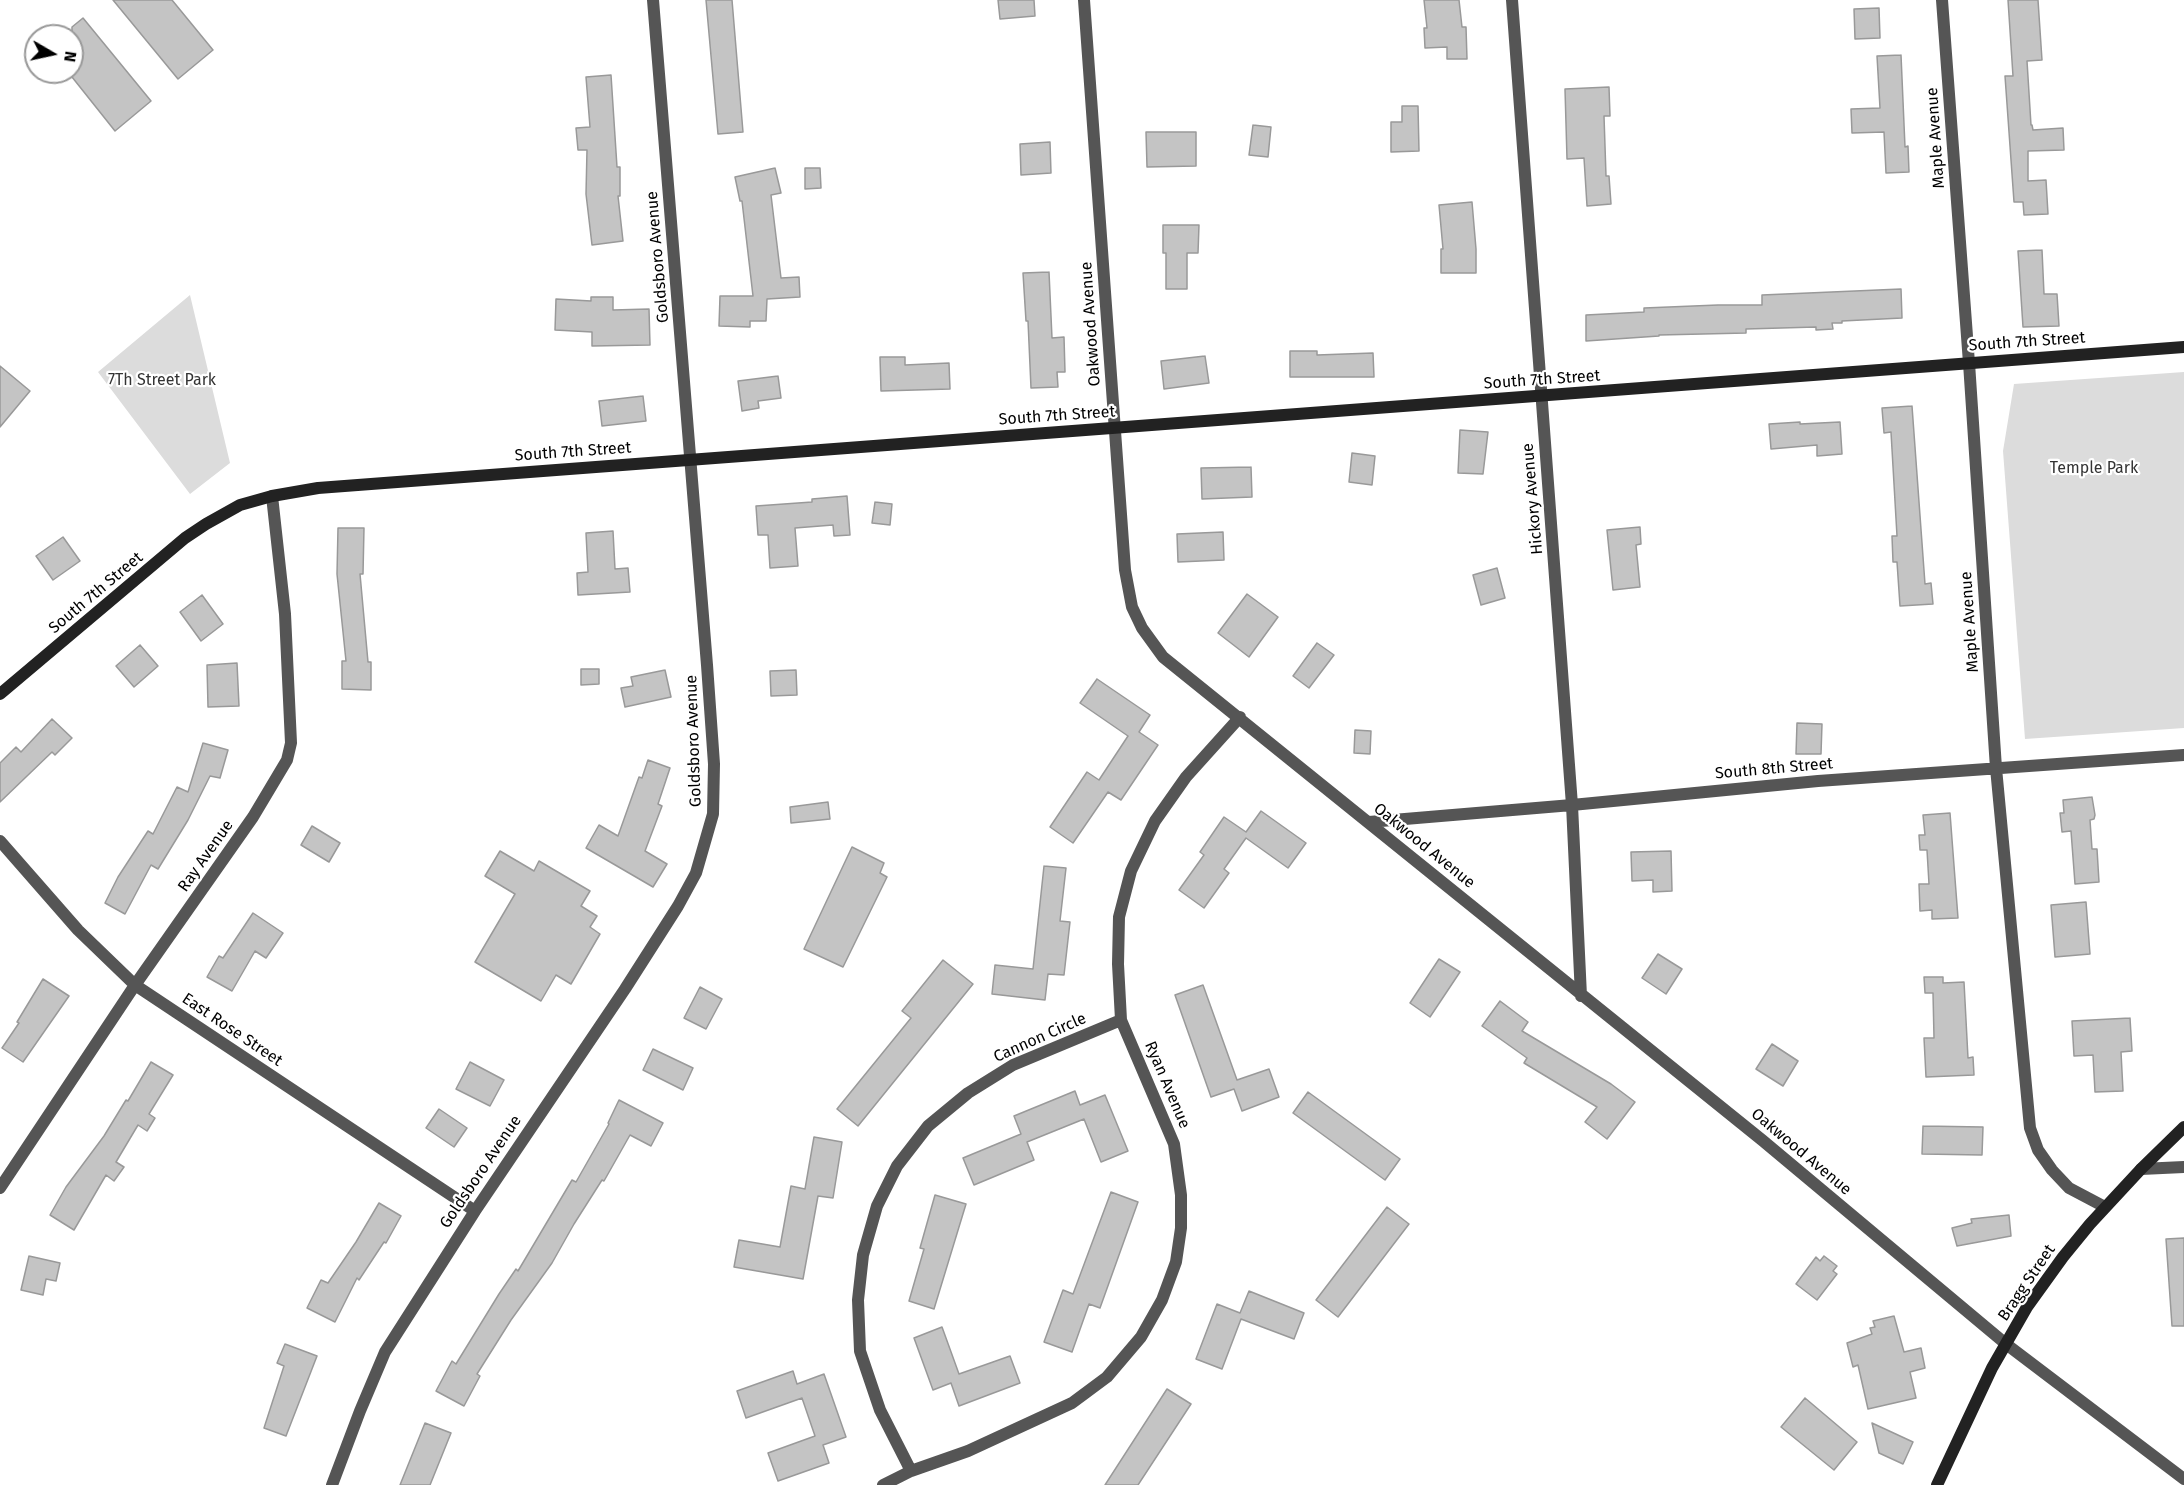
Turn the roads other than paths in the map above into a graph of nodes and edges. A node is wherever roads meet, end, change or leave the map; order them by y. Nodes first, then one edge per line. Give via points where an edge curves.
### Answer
1 (653, 0) edge
2 (1084, 0) edge
3 (1512, 0) edge
4 (1942, 0) edge
5 (2184, 347) edge
6 (1969, 363) junction
7 (1540, 396) junction
8 (1115, 428) junction
9 (691, 460) junction
10 (272, 496) junction
11 (0, 694) edge
12 (1240, 717) junction
13 (2184, 755) edge
14 (1996, 768) junction
15 (1572, 806) junction
16 (1369, 822) junction
17 (0, 841) edge
18 (135, 985) junction
19 (1581, 996) junction
20 (1121, 1020) junction
21 (2184, 1127) edge
22 (2184, 1167) edge
23 (2141, 1169) junction
24 (0, 1188) edge
25 (2105, 1207) junction
26 (475, 1210) junction
27 (2006, 1344) junction
28 (911, 1471) junction
29 (2184, 1479) edge
30 (332, 1485) edge
31 (882, 1485) edge
32 (1937, 1485) edge

1 - 9 street, Goldsboro Avenue
2 - 8 street, Oakwood Avenue
3 - 7 street, Hickory Avenue
4 - 6 street, Maple Avenue
5 - 6 street, South 7th Street
6 - 7 street, South 7th Street
6 - 14 street, Maple Avenue
7 - 8 street, South 7th Street
7 - 15 street, Hickory Avenue
8 - 9 street, South 7th Street
8 - 12 street, Oakwood Avenue via 1125,570 1132,607 1163,657
9 - 10 street, South 7th Street via 318,488
9 - 26 street, Goldsboro Avenue via 714,764 713,814 704,849 696,873 672,915
10 - 11 street, South 7th Street via 240,505 185,538
10 - 18 street, Ray Avenue via 285,614 291,743 287,760 254,817
12 - 16 street, Oakwood Avenue
12 - 20 street, Ryan Avenue via 1186,777 1155,821 1131,871 1119,917
13 - 14 street, South 8th Street
14 - 15 street, South 8th Street
14 - 25 street, Maple Avenue via 2030,1128 2038,1150 2068,1188
15 - 16 street, South 8th Street
15 - 19 street, Hickory Avenue
16 - 19 street, Oakwood Avenue
17 - 18 street, East Rose Street via 78,930
18 - 24 street, Ray Avenue
18 - 26 street, East Rose Street
19 - 27 street, Oakwood Avenue via 1762,1140
20 - 28 street, Cannon Circle via 1013,1065 968,1093 928,1126 897,1166 877,1206 863,1255 858,1300 860,1351 880,1410
20 - 28 street, Ryan Avenue via 1174,1144 1181,1228 1176,1262 1162,1300 1141,1337 1107,1377 1072,1403 968,1451
21 - 23 street, Bragg Street
22 - 23 street
23 - 25 street, Bragg Street
25 - 27 street, Bragg Street via 2063,1257
26 - 30 street, Goldsboro Avenue via 385,1352
27 - 29 street, Oakwood Avenue
27 - 32 street, Bragg Street
28 - 31 street, Ryan Avenue

